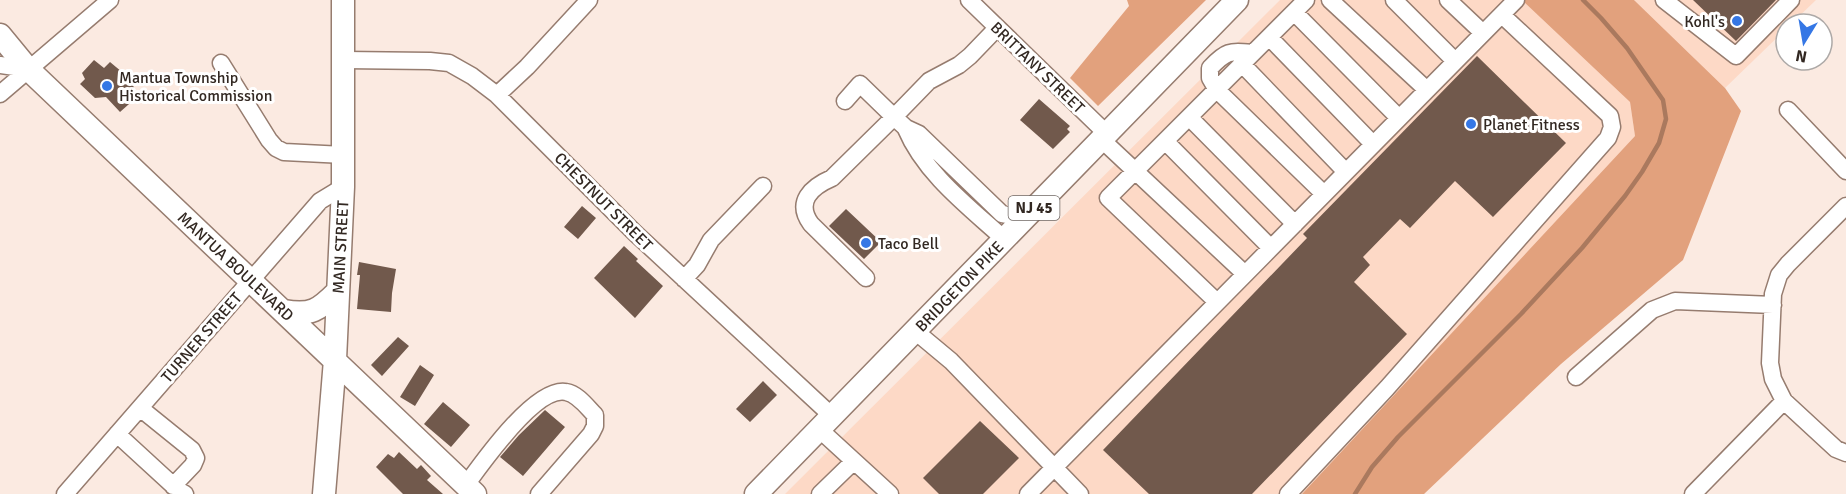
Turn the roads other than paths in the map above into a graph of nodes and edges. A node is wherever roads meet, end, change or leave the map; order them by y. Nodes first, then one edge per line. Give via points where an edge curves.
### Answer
1 (110, 0) edge
2 (343, 0) edge
3 (589, 0) edge
4 (969, 0) edge
5 (1236, 0) edge
6 (1330, 0) edge
7 (1394, 0) edge
8 (1448, 0) edge
9 (1664, 0) edge
10 (1791, 0) edge
11 (1300, 6) edge
12 (1505, 6) edge
13 (997, 28) junction
14 (1483, 33) junction
15 (0, 35) edge
16 (1269, 37) junction
17 (1247, 58) junction
18 (344, 60) junction
19 (1455, 61) junction
20 (221, 63) dead end
21 (0, 65) edge
22 (28, 69) junction
23 (1217, 90) junction
24 (1427, 90) junction
25 (0, 94) edge
26 (497, 95) junction
27 (845, 100) dead end
28 (1788, 110) dead end
29 (1189, 117) junction
30 (1399, 118) junction
31 (900, 122) junction
32 (1104, 136) junction
33 (1165, 141) junction
34 (1373, 144) junction
35 (344, 155) junction
36 (1135, 171) junction
37 (1846, 171) edge
38 (1346, 172) junction
39 (763, 186) dead end
40 (343, 187) junction
41 (1324, 194) junction
42 (1846, 206) edge
43 (1025, 218) junction
44 (1295, 224) junction
45 (1004, 239) junction
46 (1271, 248) junction
47 (1245, 274) junction
48 (869, 275) dead end
49 (251, 279) junction
50 (684, 279) junction
51 (337, 292) junction
52 (1217, 302) junction
53 (1773, 305) junction
54 (284, 311) junction
55 (915, 331) junction
56 (335, 360) junction
57 (1576, 377) dead end
58 (1784, 401) junction
59 (140, 408) junction
60 (826, 422) junction
61 (117, 434) junction
62 (1846, 453) edge
63 (854, 461) junction
64 (1054, 468) junction
65 (471, 489) edge
66 (179, 490) edge
67 (65, 494) edge
68 (324, 494) edge
69 (539, 494) edge
70 (756, 494) edge
71 (820, 494) edge
72 (890, 494) edge
73 (1028, 494) edge
74 (1080, 494) edge
75 (1288, 494) edge
76 (1693, 494) edge

1 - 22 street
2 - 18 main road, MAIN STREET
3 - 26 street
4 - 13 street, BRITTANY STREET
5 - 32 main road, BRIDGETON PIKE / NJ 45
6 - 24 street
7 - 19 street
8 - 14 street
9 - 10 street via 1736,56
11 - 16 street
11 - 30 street
12 - 14 street
12 - 75 street via 1610,116 1608,138
13 - 31 street via 970,57 929,81
13 - 32 street, BRITTANY STREET
14 - 19 street
15 - 22 main road, MANTUA BOULEVARD
16 - 17 street
16 - 34 street
17 - 23 street
17 - 38 street
18 - 26 street, CHESTNUT STREET via 449,63
18 - 35 main road, MAIN STREET
19 - 24 street
20 - 35 street via 276,148 284,152
21 - 22 street
22 - 25 street
22 - 49 main road, MANTUA BOULEVARD
23 - 29 street
23 - 41 street
24 - 30 street
26 - 50 street, CHESTNUT STREET
27 - 31 street via 860,84
28 - 37 street
29 - 33 street
29 - 44 street
30 - 34 street
31 - 43 street via 919,134 1002,214
31 - 45 street via 942,181
31 - 48 street via 837,174 820,183 803,207 805,216
32 - 36 street, BRITTANY STREET
32 - 43 main road, BRIDGETON PIKE / NJ 45
33 - 36 street
33 - 46 street
34 - 38 street
35 - 40 main road, MAIN STREET
36 - 47 street, BRITTANY STREET
36 - 52 street via 1108,198
38 - 41 street
39 - 50 street via 711,240
40 - 49 street, TURNER STREET via 320,201
40 - 51 main road, MAIN STREET
41 - 44 street
42 - 53 street via 1779,275
43 - 45 main road, BRIDGETON PIKE / NJ 45
44 - 46 street
45 - 55 main road, BRIDGETON PIKE / NJ 45
46 - 47 street
47 - 52 street
49 - 54 main road, MANTUA BOULEVARD
49 - 59 street, TURNER STREET
50 - 60 street, CHESTNUT STREET
51 - 54 main road via 314,311
51 - 56 main road, MAIN STREET
52 - 64 street
53 - 57 street via 1675,301 1652,310
53 - 58 street via 1770,363
54 - 56 main road, MANTUA BOULEVARD
55 - 60 main road, BRIDGETON PIKE / NJ 45
55 - 64 street via 951,361
56 - 65 main road, MANTUA BOULEVARD
56 - 68 main road, MAIN STREET
58 - 62 street via 1836,449
58 - 76 street
59 - 61 street, TURNER STREET
59 - 66 street via 192,450 196,458
60 - 63 street, CHESTNUT STREET
60 - 70 main road, BRIDGETON PIKE / NJ 45
61 - 66 street
61 - 67 street, TURNER STREET
63 - 71 street
63 - 72 street, CHESTNUT STREET
64 - 73 street
64 - 74 street
65 - 69 street via 500,438 539,402 566,392 575,395 595,415 595,426

